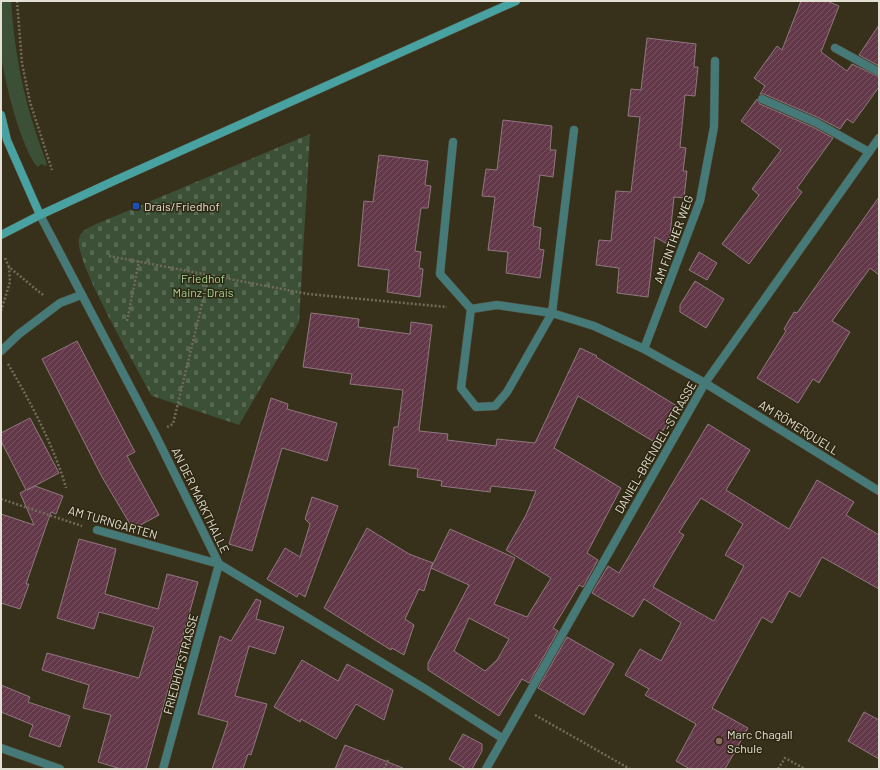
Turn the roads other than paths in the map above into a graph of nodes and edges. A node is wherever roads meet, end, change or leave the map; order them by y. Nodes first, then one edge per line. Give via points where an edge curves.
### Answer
1 (516, 1) edge
2 (835, 48) dead end
3 (715, 61) dead end
4 (879, 72) edge
5 (762, 99) dead end
6 (1, 115) edge
7 (574, 130) dead end
8 (879, 138) edge
9 (453, 142) dead end
10 (869, 152) junction
11 (40, 215) junction
12 (1, 235) edge
13 (81, 295) junction
14 (471, 309) junction
15 (552, 313) junction
16 (644, 349) junction
17 (3, 354) edge
18 (705, 383) junction
19 (879, 491) edge
20 (97, 530) road end
21 (219, 564) junction
22 (502, 738) junction
23 (1, 748) edge
24 (60, 769) edge
25 (163, 769) edge
26 (486, 769) edge

1 - 11 main road
2 - 4 street
3 - 16 street, AM FINTHER WEG via 714,127 700,202
5 - 10 street via 817,123
6 - 11 main road via 7,140
7 - 15 street
8 - 10 street, DANIEL-BRENDEL-STRASSE
9 - 14 street via 440,274
10 - 18 street, DANIEL-BRENDEL-STRASSE
11 - 12 main road
11 - 13 street, AN DER MARKTHALLE
13 - 17 street via 60,303 19,334
13 - 21 street, AN DER MARKTHALLE via 155,434
14 - 15 street via 497,305
14 - 15 street via 461,388 476,406 495,406 508,392
15 - 16 street via 594,326
16 - 18 street
18 - 19 street, AM RÖMERQUELL
18 - 22 street, DANIEL-BRENDEL-STRASSE
20 - 21 street, AM TURNGARTEN
21 - 22 street, AN DER MARKTHALLE
21 - 25 street, FRIEDHOFSTRASSE
22 - 26 street, DANIEL-BRENDEL-STRASSE
23 - 24 street

